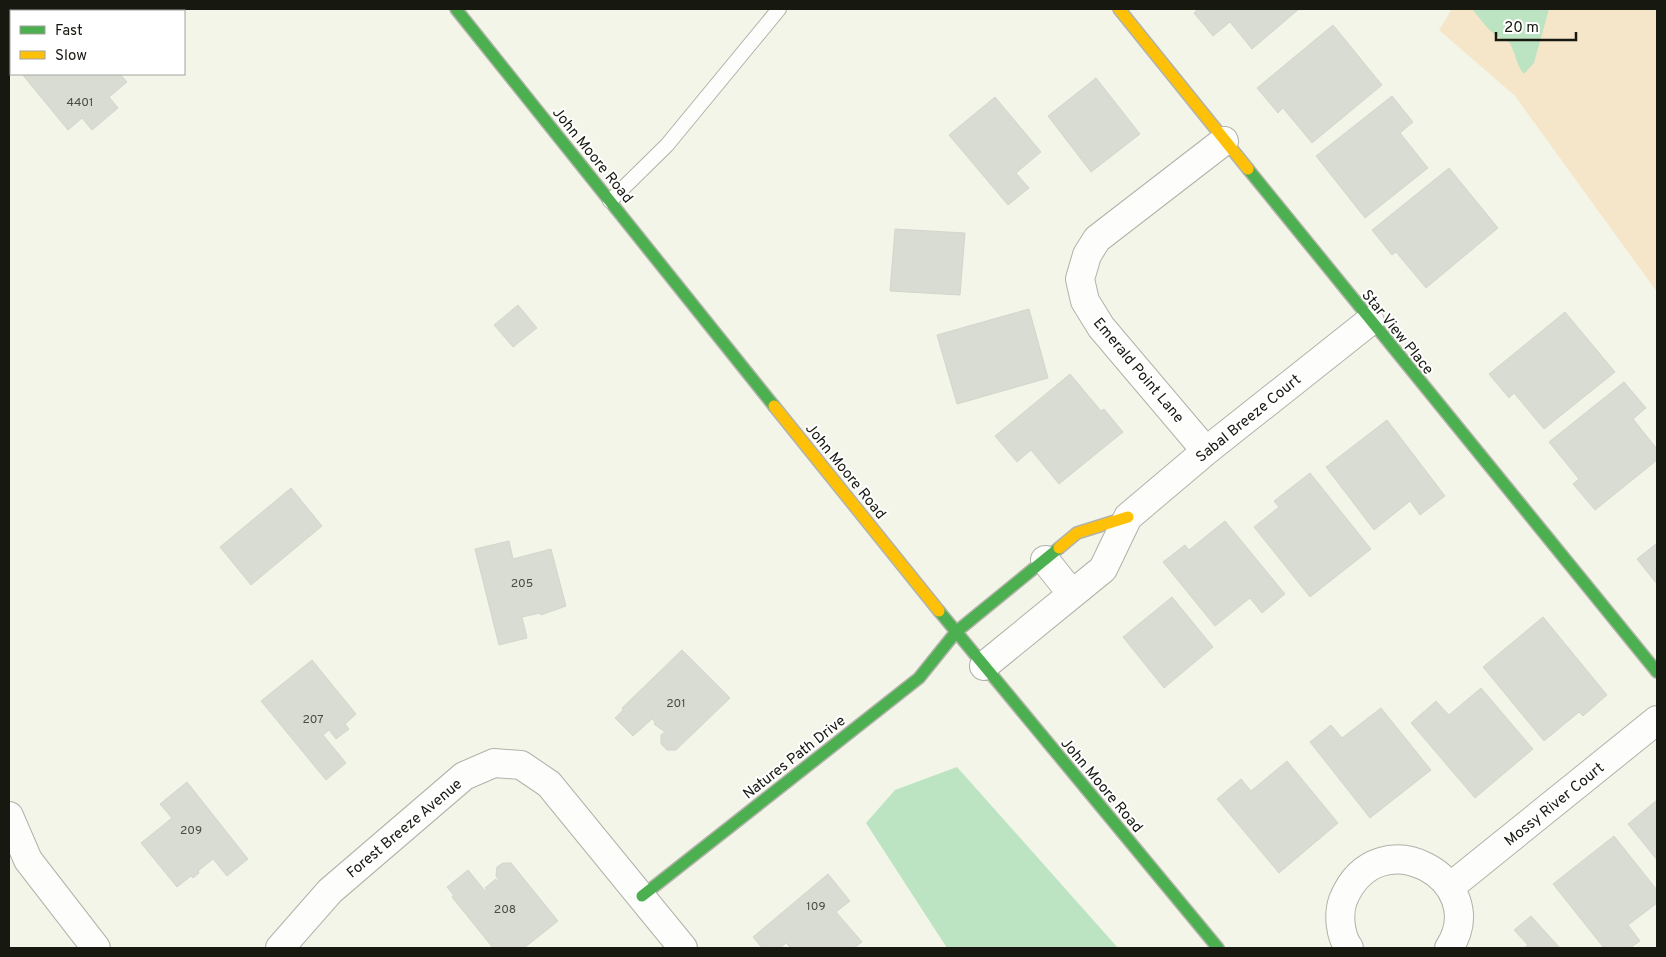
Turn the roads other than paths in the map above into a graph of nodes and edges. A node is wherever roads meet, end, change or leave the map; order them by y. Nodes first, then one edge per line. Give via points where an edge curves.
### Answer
1 (456, 9) edge
2 (779, 9) edge
3 (1118, 9) edge
4 (1224, 141) junction
5 (610, 201) junction
6 (1370, 321) junction
7 (1206, 451) junction
8 (1128, 517) junction
9 (1045, 560) junction
10 (1072, 594) junction
11 (956, 632) junction
12 (984, 666) junction
13 (1657, 672) edge
14 (1657, 720) edge
15 (9, 816) edge
16 (1450, 887) junction
17 (642, 896) junction
18 (96, 948) edge
19 (280, 948) edge
20 (682, 948) edge
21 (1218, 948) edge
22 (1349, 948) edge
23 (1449, 948) edge

1 - 5 street, John Moore Road
2 - 5 lane via 667,145
3 - 4 street, Star View Place
4 - 6 street, Star View Place
4 - 7 street, Emerald Point Lane via 1097,239 1087,255 1080,279 1085,301 1101,327
5 - 11 street, John Moore Road
6 - 7 street, Sabal Breeze Court
6 - 13 street, Star View Place
7 - 8 street, Sabal Breeze Court
8 - 9 street, Sabal Breeze Court via 1077,533
8 - 10 street, Sabal Breeze Court via 1102,569
9 - 10 street
9 - 11 street, Sabal Breeze Court
10 - 12 street, Sabal Breeze Court
11 - 12 street, John Moore Road
11 - 17 street, Natures Path Drive via 919,678
12 - 21 street, John Moore Road
14 - 16 street, Mossy River Court
15 - 18 street via 28,860
16 - 22 street via 1437,872 1419,862 1400,859 1380,862 1362,872 1349,887 1341,906 1341,926
16 - 23 street via 1457,905 1458,923
17 - 19 street, Forest Breeze Avenue via 549,784 521,765 494,763 464,776 330,891
17 - 20 street, Forest Breeze Avenue

